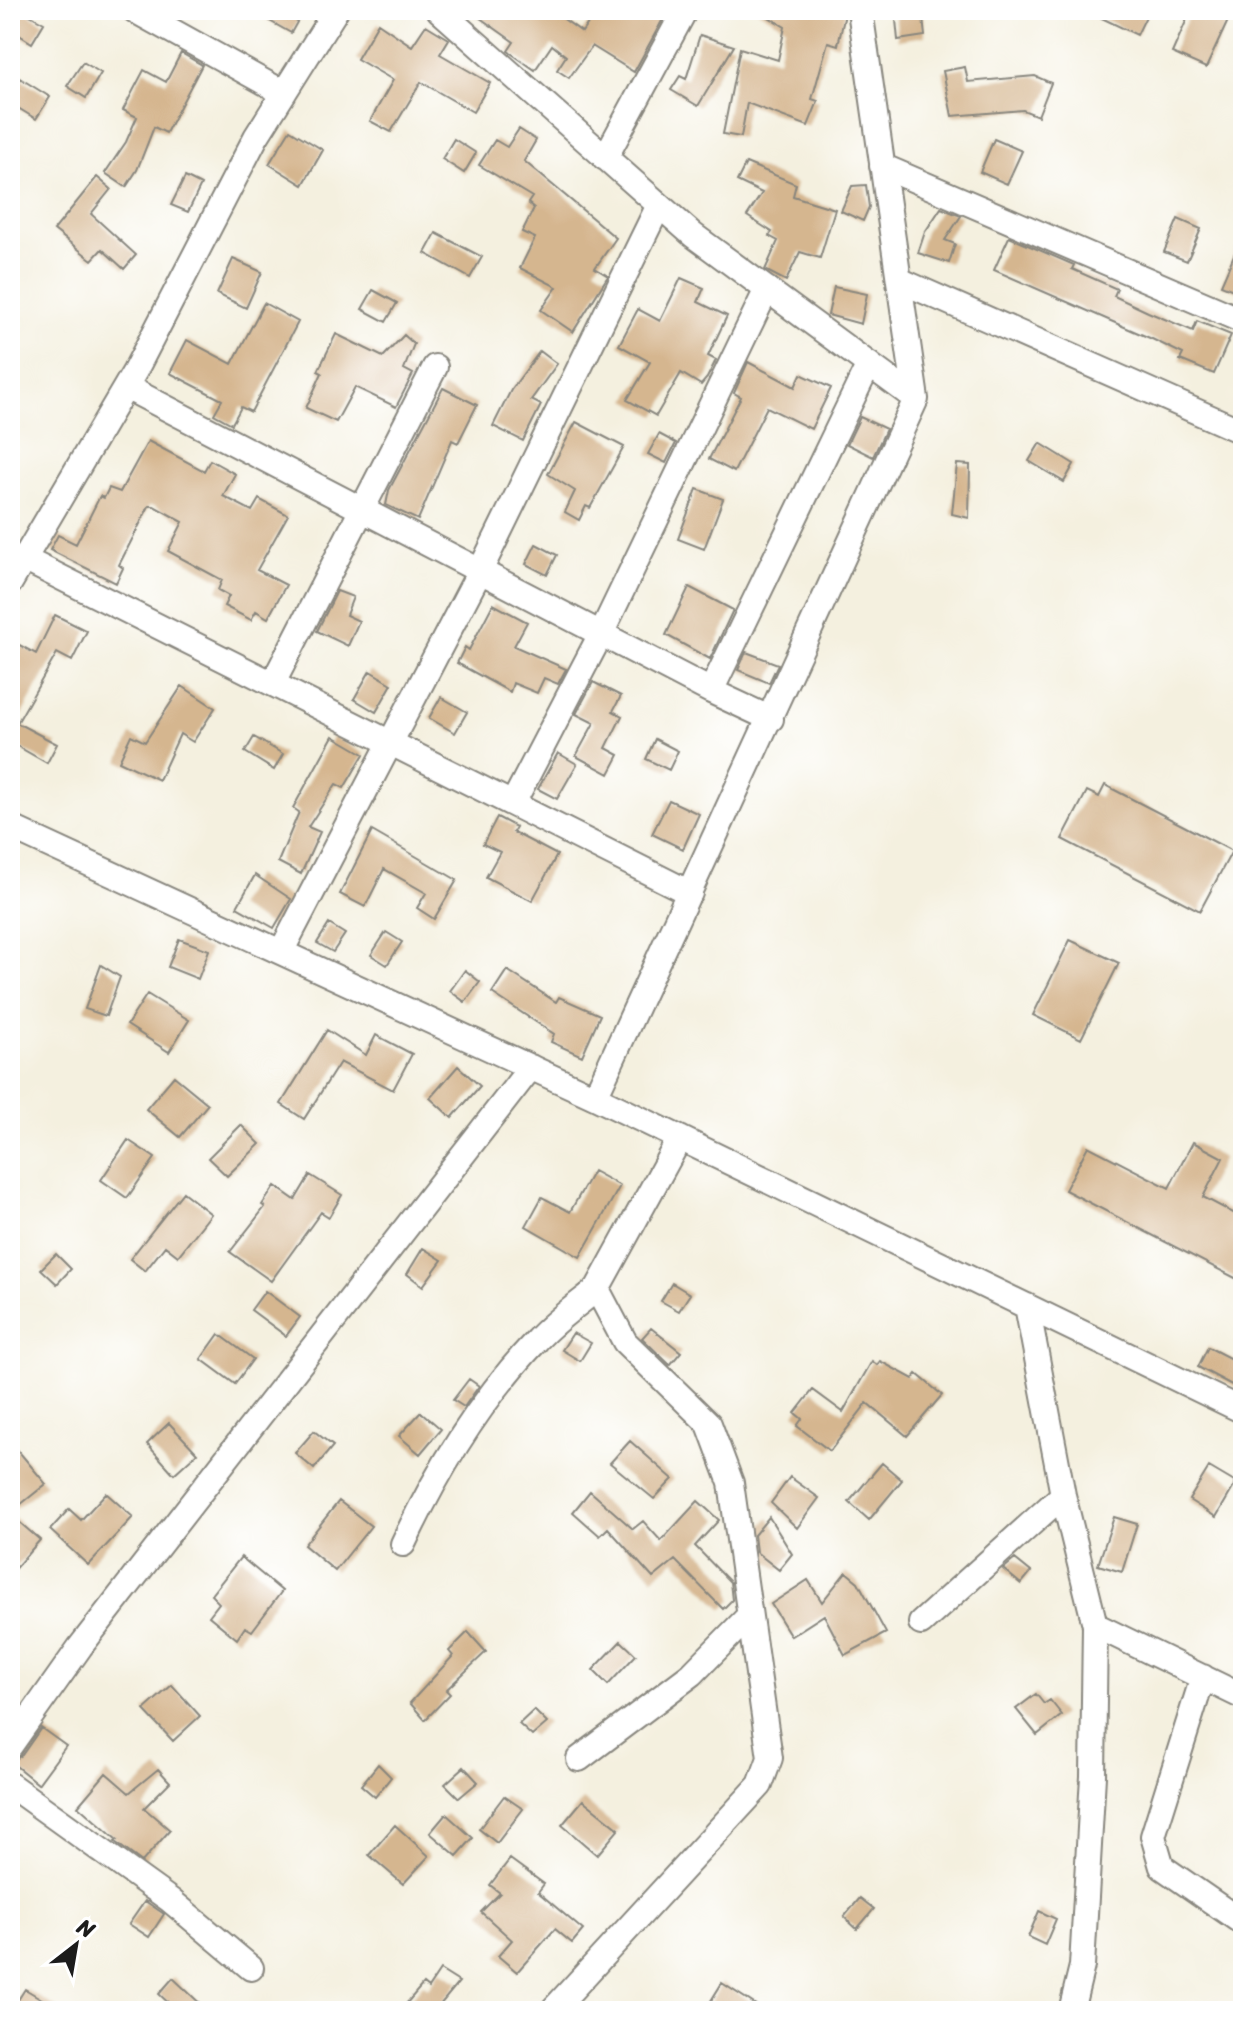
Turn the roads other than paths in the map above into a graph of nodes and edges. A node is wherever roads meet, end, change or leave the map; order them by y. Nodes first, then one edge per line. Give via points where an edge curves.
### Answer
1 (134, 10) edge
2 (336, 10) edge
3 (439, 10) edge
4 (685, 10) edge
5 (860, 10) edge
6 (284, 93) junction
7 (605, 158) junction
8 (882, 166) junction
9 (659, 205) junction
10 (899, 280) junction
11 (767, 289) junction
12 (1243, 321) edge
13 (869, 364) junction
14 (435, 367) dead end
15 (126, 387) junction
16 (916, 399) junction
17 (1243, 432) edge
18 (360, 507) junction
19 (26, 560) junction
20 (481, 569) junction
21 (10, 583) edge
22 (602, 632) junction
23 (273, 683) junction
24 (711, 691) junction
25 (771, 719) junction
26 (389, 741) junction
27 (513, 803) junction
28 (10, 827) edge
29 (690, 893) junction
30 (282, 950) junction
31 (531, 1067) junction
32 (595, 1097) junction
33 (680, 1138) junction
34 (597, 1289) junction
35 (1027, 1306) junction
36 (1243, 1411) edge
37 (1063, 1495) junction
38 (403, 1544) dead end
39 (747, 1618) junction
40 (921, 1623) dead end
41 (1095, 1625) junction
42 (1203, 1677) junction
43 (1243, 1697) edge
44 (10, 1746) edge
45 (579, 1759) dead end
46 (10, 1785) edge
47 (1243, 1923) edge
48 (251, 1968) dead end
49 (552, 2011) edge
50 (1071, 2011) edge

1 - 6 street
2 - 6 street
3 - 7 street
4 - 7 street
5 - 8 street
6 - 15 street
7 - 9 street
8 - 10 street
8 - 12 street
9 - 11 street
9 - 20 street
10 - 16 street
10 - 17 street
11 - 13 street
11 - 22 street
13 - 16 street
13 - 24 street
14 - 18 street
15 - 18 street
15 - 19 street
16 - 25 street
18 - 20 street
18 - 23 street
19 - 21 street
19 - 23 street
20 - 22 street
20 - 26 street
22 - 24 street
22 - 27 street
23 - 26 street
24 - 25 street
25 - 29 street
26 - 27 street
26 - 30 street
27 - 29 street
28 - 30 street
29 - 32 street
30 - 31 street
31 - 32 street
31 - 44 street via 80,1647
32 - 33 street
33 - 34 street
33 - 35 street
34 - 38 street via 538,1339 487,1401 426,1494
34 - 39 street via 625,1342 709,1424 731,1483
35 - 36 street
35 - 37 street
37 - 40 street
37 - 41 street
39 - 45 street via 692,1674
39 - 49 street via 768,1729 770,1758 760,1785
41 - 42 street
41 - 50 street via 1082,1966
42 - 43 street
42 - 47 street via 1153,1836 1162,1867
46 - 48 street via 170,1900

